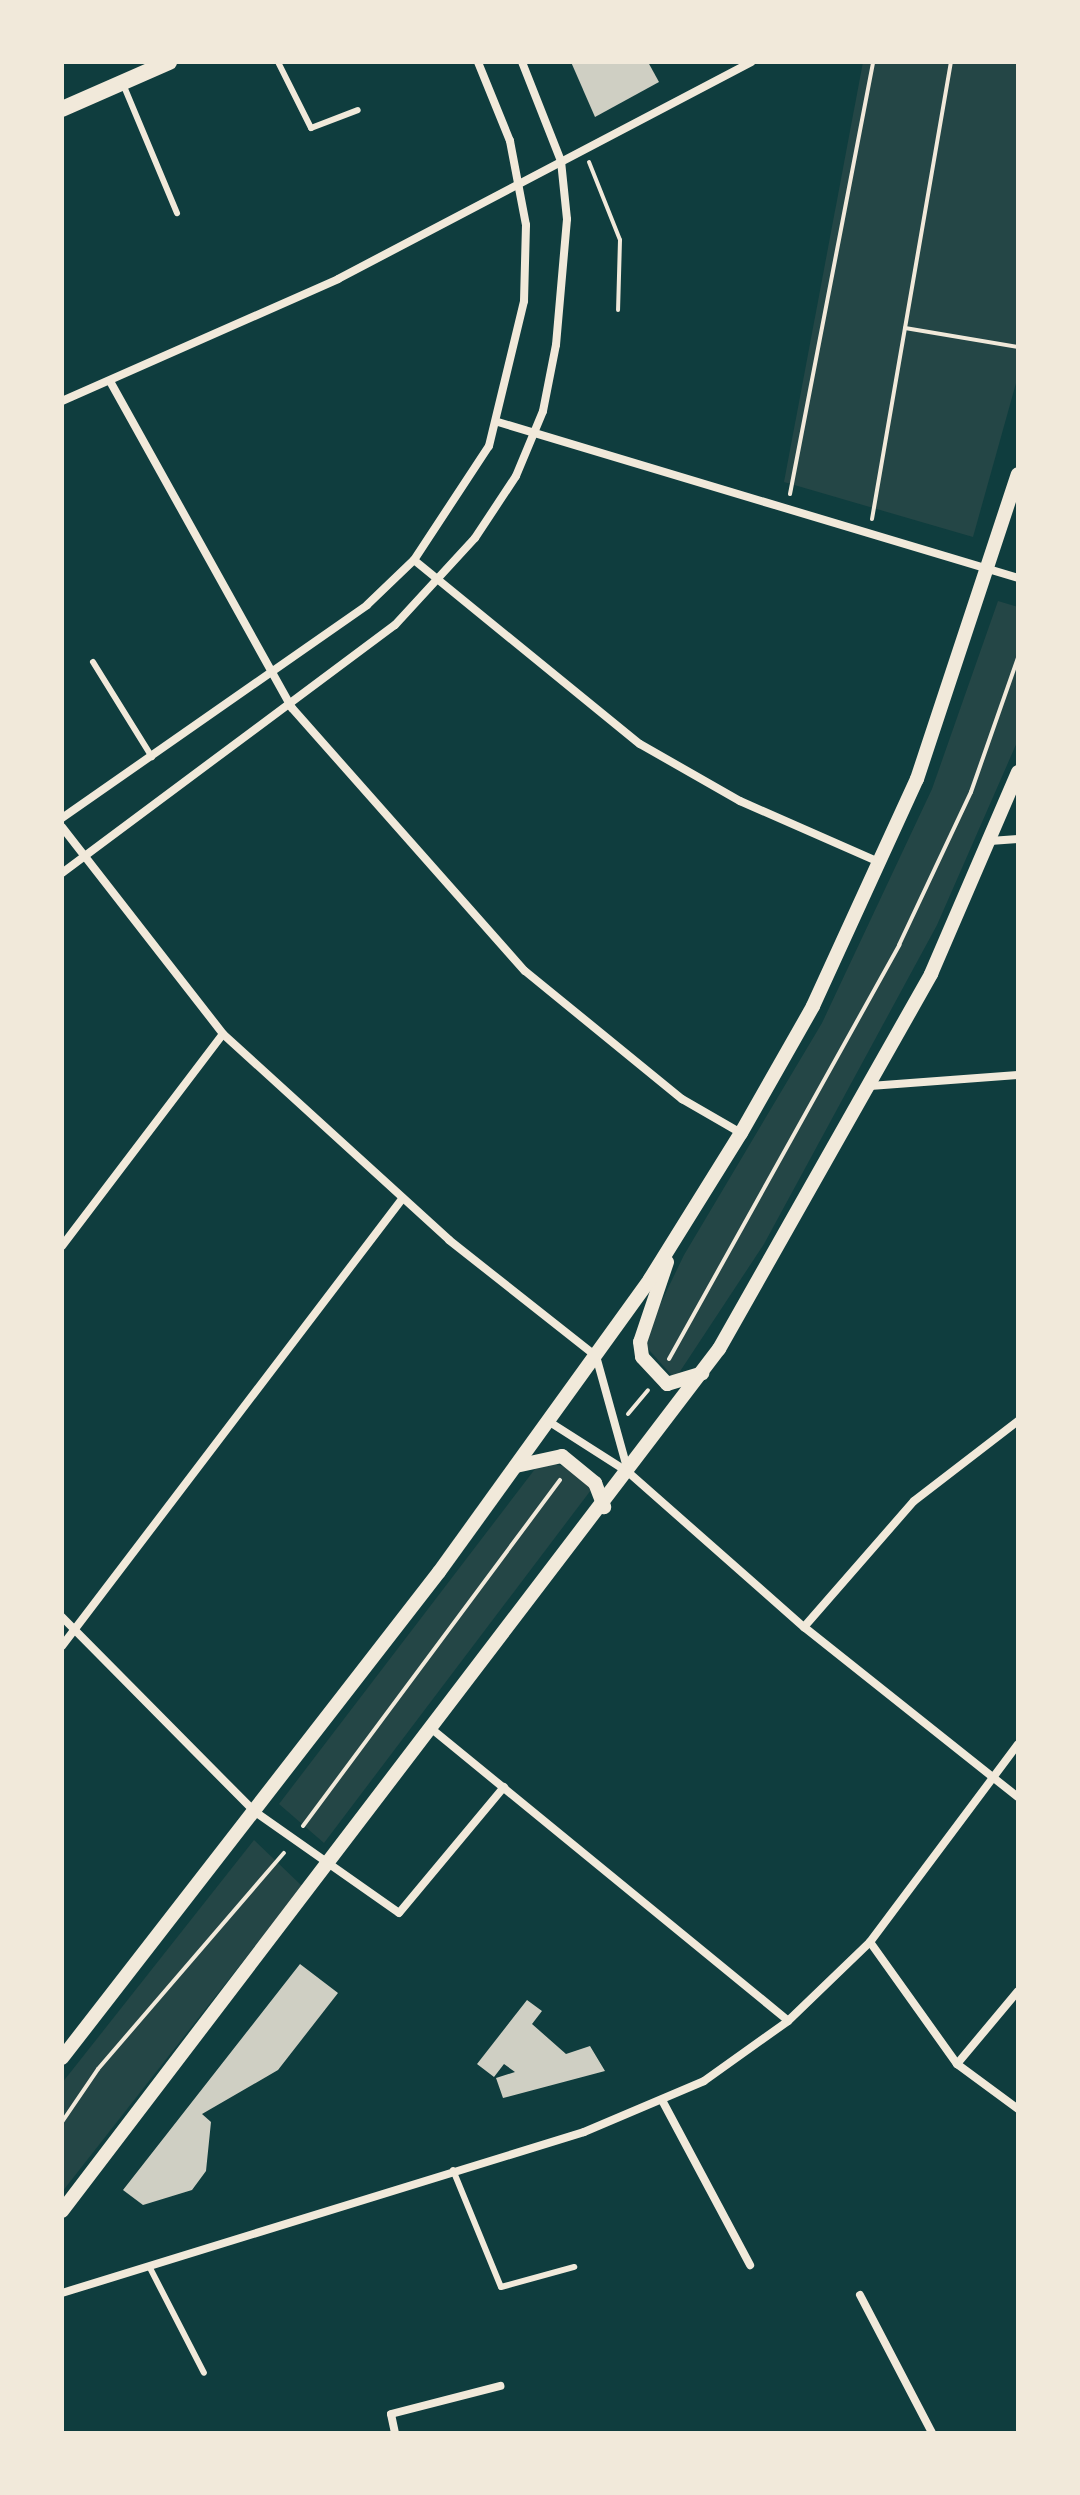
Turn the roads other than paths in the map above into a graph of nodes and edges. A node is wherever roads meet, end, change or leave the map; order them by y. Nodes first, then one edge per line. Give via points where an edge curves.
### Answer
1 (169, 62) edge
2 (288, 62) edge
3 (478, 62) edge
4 (522, 62) edge
5 (752, 62) edge
6 (278, 64) edge
7 (123, 83) junction
8 (62, 109) edge
9 (358, 110) dead end
10 (561, 161) junction
11 (520, 184) junction
12 (177, 213) dead end
13 (111, 383) junction
14 (62, 401) edge
15 (498, 422) junction
16 (536, 433) junction
17 (1018, 474) edge
18 (414, 560) junction
19 (987, 569) junction
20 (1018, 578) edge
21 (439, 581) junction
22 (93, 662) dead end
23 (271, 677) junction
24 (292, 708) junction
25 (152, 757) junction
26 (1018, 772) edge
27 (62, 818) edge
28 (62, 827) edge
29 (1018, 839) edge
30 (990, 841) junction
31 (84, 853) junction
32 (881, 863) junction
33 (62, 873) edge
34 (223, 1034) junction
35 (1018, 1075) edge
36 (870, 1086) junction
37 (741, 1133) junction
38 (402, 1199) junction
39 (62, 1246) edge
40 (672, 1246) junction
41 (596, 1356) junction
42 (702, 1373) junction
43 (548, 1421) junction
44 (1018, 1421) edge
45 (516, 1466) junction
46 (628, 1472) junction
47 (604, 1507) junction
48 (62, 1617) edge
49 (804, 1627) junction
50 (74, 1630) junction
51 (62, 1646) edge
52 (433, 1730) junction
53 (1018, 1744) edge
54 (989, 1774) junction
55 (504, 1787) junction
56 (1018, 1797) edge
57 (254, 1811) junction
58 (330, 1867) junction
59 (870, 1942) junction
60 (1018, 1991) edge
61 (788, 2021) junction
62 (62, 2058) edge
63 (957, 2064) junction
64 (663, 2102) junction
65 (1018, 2109) edge
66 (453, 2170) junction
67 (62, 2211) edge
68 (750, 2265) dead end
69 (149, 2266) junction
70 (574, 2267) dead end
71 (62, 2293) edge
72 (860, 2295) dead end
73 (204, 2373) dead end
74 (500, 2386) dead end
75 (395, 2433) edge
76 (932, 2433) edge

1 - 7 main road
2 - 6 lane
3 - 11 street
4 - 10 street
5 - 10 street
6 - 9 lane via 311,128
7 - 8 main road
7 - 12 lane
10 - 11 street
10 - 16 street via 564,280
11 - 13 street via 338,279
11 - 15 street via 524,301
13 - 14 street
13 - 23 street
15 - 16 street
15 - 18 street via 457,503
16 - 19 street
16 - 21 street via 516,476
17 - 19 street
18 - 21 street
18 - 23 street
19 - 20 street
19 - 32 street via 953,685
21 - 24 street
21 - 32 street via 640,744 740,801
22 - 25 lane
23 - 24 street
23 - 25 street
24 - 31 street
24 - 37 street via 525,971 682,1099
25 - 27 street
26 - 30 street
28 - 31 street
29 - 30 street
30 - 36 street
31 - 33 street
31 - 34 street
32 - 37 street
34 - 38 street
34 - 39 street
35 - 36 street
36 - 42 street via 796,1224
37 - 40 street
38 - 41 street
38 - 50 street
40 - 41 street
40 - 42 street via 640,1342 644,1362 670,1384
41 - 43 street
41 - 46 street
42 - 46 street
43 - 45 street
43 - 46 street
44 - 49 street via 914,1501
45 - 47 street via 554,1456 572,1463 595,1483
45 - 57 street
46 - 47 street
46 - 49 street
47 - 52 street
48 - 50 street
49 - 54 street
50 - 51 street
50 - 57 street
52 - 55 street
52 - 58 street
53 - 54 street
54 - 56 street
54 - 59 street
55 - 58 street via 407,1911 399,1913
55 - 61 street
57 - 58 street
57 - 62 street
58 - 67 street
59 - 61 street
59 - 63 street
60 - 63 street
61 - 64 street via 747,2054
63 - 65 street
64 - 66 street
64 - 68 street
66 - 69 street
66 - 70 lane via 501,2287
69 - 71 street
69 - 73 lane
72 - 76 street
74 - 75 street via 391,2414

